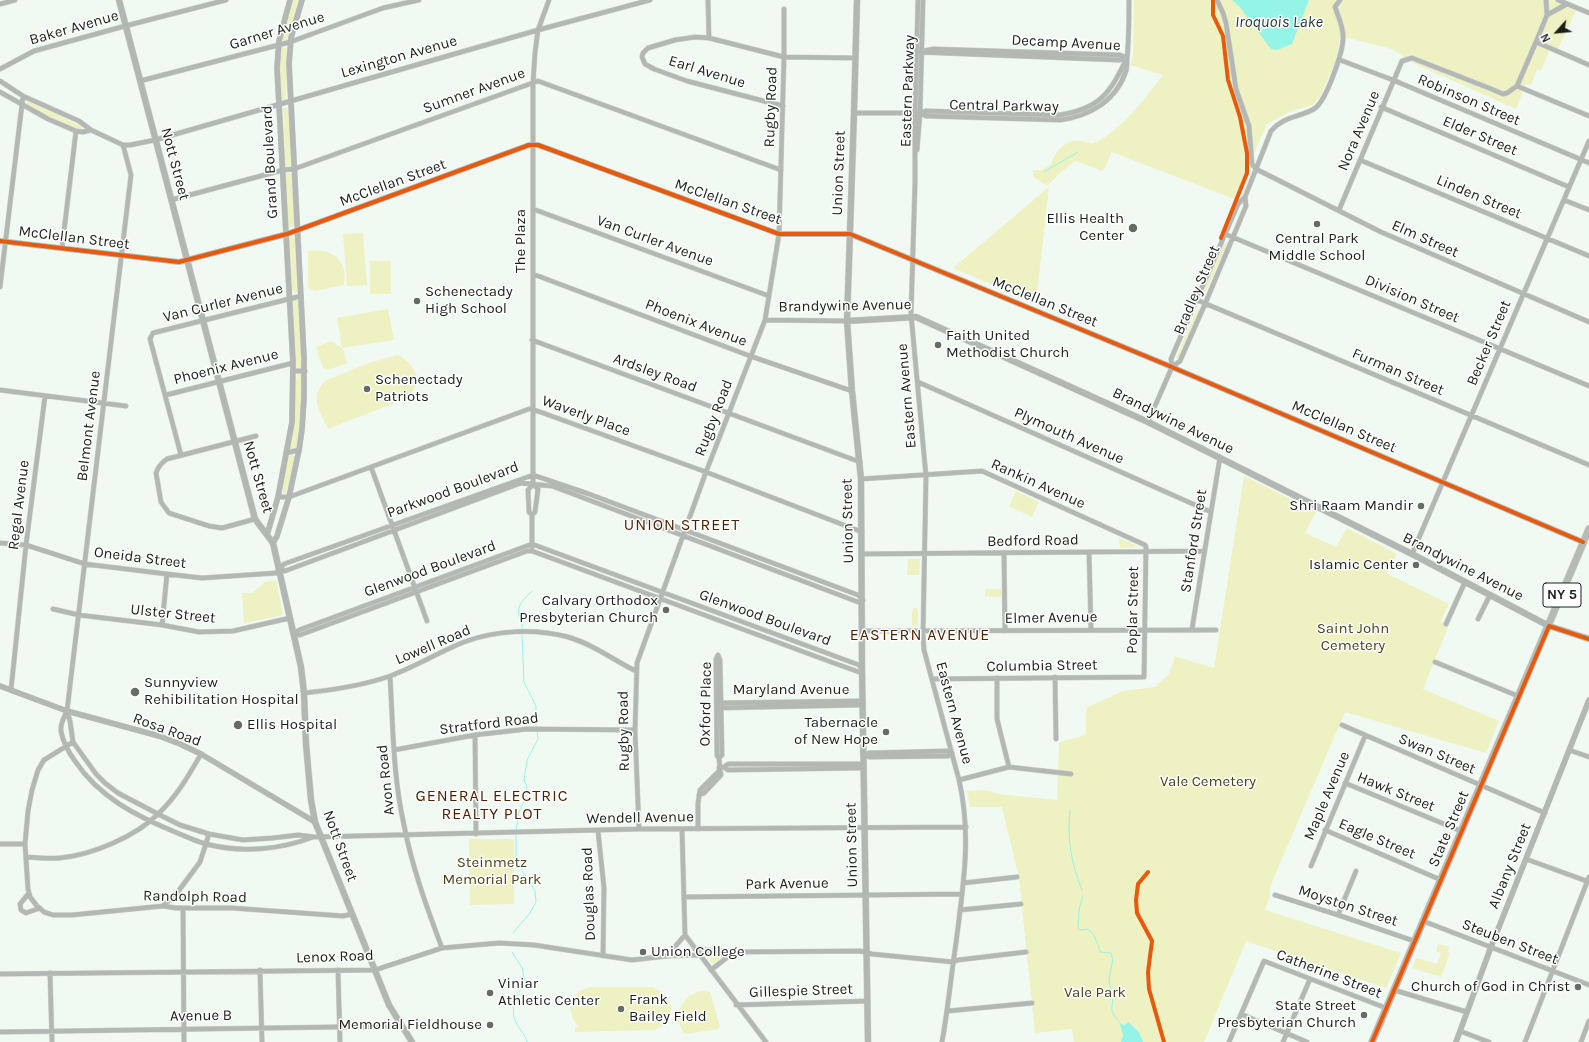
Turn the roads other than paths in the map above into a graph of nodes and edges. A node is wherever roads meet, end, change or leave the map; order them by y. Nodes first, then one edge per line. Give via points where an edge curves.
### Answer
1 (15, 0) edge
2 (118, 0) edge
3 (226, 0) edge
4 (290, 0) edge
5 (302, 0) edge
6 (419, 0) edge
7 (550, 0) edge
8 (650, 0) edge
9 (708, 0) edge
10 (857, 0) edge
11 (918, 0) edge
12 (923, 0) edge
13 (1129, 0) edge
14 (1217, 0) edge
15 (1340, 0) edge
16 (1546, 0) edge
17 (1558, 0) edge
18 (0, 4) edge
19 (1567, 4) junction
20 (784, 9) dead end
21 (1589, 13) edge
22 (1548, 15) junction
23 (125, 26) junction
24 (538, 30) junction
25 (709, 38) junction
26 (290, 42) junction
27 (1536, 42) junction
28 (278, 45) junction
29 (920, 52) junction
30 (784, 58) junction
31 (855, 58) junction
32 (1127, 58) junction
33 (1340, 60) junction
34 (1589, 65) edge
35 (0, 69) edge
36 (1393, 80) junction
37 (0, 81) edge
38 (140, 81) junction
39 (533, 83) junction
40 (1517, 86) junction
41 (0, 92) edge
42 (23, 96) junction
43 (291, 101) junction
44 (279, 104) junction
45 (21, 105) junction
46 (783, 106) junction
47 (1382, 107) junction
48 (854, 113) junction
49 (914, 114) junction
50 (920, 114) junction
51 (1589, 116) edge
52 (91, 130) junction
53 (76, 131) junction
54 (155, 140) junction
55 (1589, 141) edge
56 (533, 144) junction
57 (122, 145) junction
58 (1360, 160) junction
59 (1581, 160) junction
60 (1589, 163) edge
61 (294, 169) junction
62 (1256, 169) junction
63 (282, 170) junction
64 (781, 170) junction
65 (915, 184) junction
66 (1569, 187) junction
67 (1245, 197) junction
68 (171, 200) junction
69 (1564, 200) junction
70 (533, 209) junction
71 (1339, 210) junction
72 (1589, 210) edge
73 (298, 231) junction
74 (287, 234) junction
75 (779, 234) junction
76 (850, 234) junction
77 (1225, 234) junction
78 (1233, 237) junction
79 (1547, 239) junction
80 (3, 242) edge
81 (62, 248) junction
82 (121, 256) junction
83 (1589, 256) edge
84 (912, 259) junction
85 (187, 261) junction
86 (533, 274) junction
87 (0, 287) edge
88 (1523, 295) junction
89 (301, 296) junction
90 (769, 296) junction
91 (290, 298) junction
92 (1197, 300) junction
93 (1205, 304) junction
94 (912, 317) junction
95 (203, 320) junction
96 (765, 320) junction
97 (847, 321) junction
98 (1589, 322) edge
99 (532, 340) junction
100 (1500, 349) junction
101 (750, 356) junction
102 (293, 363) junction
103 (1172, 367) junction
104 (293, 371) junction
105 (305, 371) junction
106 (219, 381) junction
107 (918, 382) junction
108 (1589, 386) edge
109 (0, 390) edge
110 (852, 391) junction
111 (166, 395) junction
112 (45, 396) junction
113 (104, 404) junction
114 (126, 406) dead end
115 (532, 410) junction
116 (729, 414) junction
117 (1471, 416) junction
118 (1148, 422) junction
119 (256, 436) dead end
120 (235, 442) junction
121 (299, 450) junction
122 (286, 453) junction
123 (181, 455) junction
124 (1220, 457) junction
125 (860, 462) junction
126 (1589, 465) edge
127 (371, 467) junction
128 (706, 472) junction
129 (533, 474) junction
130 (926, 476) junction
131 (861, 479) junction
132 (1443, 482) junction
133 (533, 484) junction
134 (278, 497) junction
135 (289, 497) junction
136 (1211, 512) junction
137 (532, 515) junction
138 (255, 519) junction
139 (271, 524) junction
140 (280, 525) junction
141 (393, 527) junction
142 (1589, 528) edge
143 (862, 532) junction
144 (684, 533) junction
145 (267, 535) junction
146 (1583, 542) junction
147 (0, 543) edge
148 (273, 543) junction
149 (532, 544) junction
150 (26, 545) junction
151 (532, 551) junction
152 (1204, 551) junction
153 (1089, 552) junction
154 (1146, 552) junction
155 (1004, 553) junction
156 (862, 554) junction
157 (925, 554) junction
158 (1412, 554) junction
159 (85, 564) junction
160 (279, 569) junction
161 (167, 574) junction
162 (1465, 582) junction
163 (416, 589) junction
164 (662, 593) junction
165 (1490, 595) junction
166 (660, 599) junction
167 (863, 600) junction
168 (53, 609) dead end
169 (78, 615) junction
170 (290, 618) junction
171 (1478, 619) dead end
172 (427, 621) dead end
173 (1446, 624) dead end
174 (162, 625) junction
175 (1549, 626) junction
176 (1090, 629) junction
177 (1144, 629) junction
178 (1192, 629) junction
179 (1216, 630) dead end
180 (863, 631) junction
181 (1005, 631) junction
182 (923, 632) junction
183 (294, 634) junction
184 (1589, 639) edge
185 (1435, 662) dead end
186 (1144, 668) joint
187 (862, 669) junction
188 (636, 671) junction
189 (390, 676) junction
190 (1055, 677) junction
191 (997, 678) junction
192 (932, 679) junction
193 (0, 686) edge
194 (11, 690) junction
195 (304, 693) junction
196 (1518, 696) junction
197 (1589, 700) edge
198 (863, 703) junction
199 (719, 705) junction
200 (67, 711) junction
201 (1342, 726) dead end
202 (635, 730) junction
203 (475, 735) junction
204 (1365, 736) junction
205 (1056, 739) dead end
206 (73, 742) junction
207 (66, 745) junction
208 (394, 750) junction
209 (1569, 750) junction
210 (201, 754) junction
211 (952, 754) junction
212 (864, 755) junction
213 (1589, 757) edge
214 (864, 766) junction
215 (1009, 767) junction
216 (721, 768) junction
217 (1071, 774) dead end
218 (959, 780) junction
219 (1345, 783) junction
220 (1480, 786) junction
221 (1545, 813) junction
222 (158, 814) junction
223 (150, 821) junction
224 (315, 822) junction
225 (966, 827) junction
226 (864, 828) junction
227 (639, 829) junction
228 (682, 829) junction
229 (698, 829) junction
230 (1325, 830) junction
231 (598, 831) junction
232 (1461, 831) junction
233 (209, 834) junction
234 (476, 834) junction
235 (406, 835) junction
236 (321, 836) junction
237 (314, 837) junction
238 (0, 844) edge
239 (25, 844) junction
240 (206, 844) junction
241 (27, 856) junction
242 (1526, 859) junction
243 (1311, 866) dead end
244 (1356, 871) dead end
245 (1017, 877) dead end
246 (1441, 880) junction
247 (1588, 880) edge
248 (963, 883) junction
249 (29, 893) junction
250 (866, 894) junction
251 (962, 894) junction
252 (1274, 895) dead end
253 (685, 896) junction
254 (1021, 904) dead end
255 (163, 906) junction
256 (40, 908) junction
257 (183, 908) junction
258 (960, 910) junction
259 (352, 914) junction
260 (1338, 915) junction
261 (1423, 921) junction
262 (685, 935) junction
263 (1414, 940) junction
264 (1491, 947) junction
265 (442, 948) junction
266 (695, 949) junction
267 (734, 952) junction
268 (866, 952) junction
269 (1026, 952) dead end
270 (700, 955) junction
271 (603, 956) junction
272 (667, 956) junction
273 (953, 962) junction
274 (260, 970) junction
275 (338, 970) junction
276 (375, 970) junction
277 (711, 970) junction
278 (1553, 970) junction
279 (183, 971) junction
280 (50, 973) junction
281 (0, 974) edge
282 (1310, 979) junction
283 (1589, 985) edge
284 (1394, 990) junction
285 (867, 1001) junction
286 (1032, 1003) dead end
287 (736, 1004) junction
288 (1386, 1008) junction
289 (948, 1011) junction
290 (1467, 1012) junction
291 (1241, 1014) junction
292 (1589, 1021) edge
293 (402, 1026) junction
294 (340, 1027) junction
295 (261, 1028) junction
296 (184, 1029) junction
297 (1460, 1031) junction
298 (0, 1032) edge
299 (52, 1032) junction
300 (1287, 1034) junction
301 (52, 1042) edge
302 (184, 1042) edge
303 (262, 1042) edge
304 (340, 1042) edge
305 (412, 1042) edge
306 (766, 1042) edge
307 (868, 1042) edge
308 (942, 1042) edge
309 (1229, 1042) edge
310 (1283, 1042) edge
311 (1307, 1042) edge
312 (1372, 1042) edge
313 (1456, 1042) edge
314 (1489, 1042) edge
315 (1525, 1042) edge
316 (1581, 1042) edge

1 - 18 street
2 - 23 main road, Nott Street
3 - 23 street, Baker Avenue
4 - 28 street, Grand Boulevard
5 - 26 street, Grand Boulevard
6 - 26 street, Garner Avenue via 383,8
7 - 24 street, The Plaza
8 - 24 street, Lexington Avenue
9 - 25 street
10 - 31 main road, Union Street
11 - 29 street, Eastern Parkway
12 - 29 street, Eastern Parkway
13 - 32 street, Central Parkway
14 - 62 street via 1226,23 1236,89 1249,126 1252,164
15 - 33 street, Bradley Street via 1335,6 1344,36
16 - 22 street
17 - 19 street
19 - 21 street
19 - 22 street
20 - 30 street, Rugby Road
22 - 27 street
23 - 35 street, Baker Avenue via 34,51
23 - 38 main road, Nott Street
24 - 39 street, The Plaza
24 - 43 street, Lexington Avenue
25 - 30 street
25 - 46 street, Earl Avenue via 687,37 650,48 642,57 645,64 654,69 687,81
26 - 28 street, Garner Avenue
26 - 43 street, Grand Boulevard
27 - 34 street
27 - 40 street
28 - 38 street, Garner Avenue
28 - 44 street, Grand Boulevard
29 - 32 street, Decamp Avenue via 1119,60
29 - 49 street, Eastern Parkway
29 - 50 street, Eastern Parkway
30 - 31 street
30 - 46 street, Rugby Road
31 - 48 main road, Union Street
32 - 50 street, Central Parkway via 1116,80 1103,97 1095,104 1072,113 1059,115 926,111
33 - 36 street, Robinson Street
33 - 62 street, Bradley Street via 1318,106 1277,124 1271,131
36 - 40 street, Nora Avenue via 1402,61 1412,58 1503,94
36 - 47 street, Nora Avenue
36 - 59 street, Robinson Street
37 - 42 street
38 - 54 main road, Nott Street
39 - 56 street, The Plaza
39 - 61 street, Sumner Avenue
39 - 64 street, Sumner Avenue via 538,81
40 - 51 street
41 - 45 street
42 - 45 street
42 - 52 street via 79,121
43 - 44 street, Lexington Avenue
43 - 61 street, Grand Boulevard
44 - 54 street, Lexington Avenue
44 - 63 street, Grand Boulevard
45 - 53 street
45 - 80 street
46 - 64 street, Rugby Road
47 - 58 street, Nora Avenue
47 - 66 street, Elder Street
48 - 49 street, Central Parkway
48 - 76 main road, Union Street
49 - 50 street, Central Parkway
49 - 65 street, Eastern Parkway
50 - 65 street, Eastern Parkway
52 - 53 street
52 - 57 street
53 - 81 street
54 - 57 street, Lexington Avenue
54 - 68 main road, Nott Street
55 - 59 street, Becker Street
56 - 70 street, The Plaza
56 - 73 street, McClellan Street
56 - 75 street, McClellan Street
57 - 82 street, Belmont Avenue via 131,175
58 - 71 street, Nora Avenue
58 - 79 street, Linden Street
59 - 60 street, Robinson Street
59 - 66 street, Becker Street
61 - 63 street, Sumner Avenue
61 - 73 street, Grand Boulevard
62 - 67 street, Bradley Street
62 - 71 street, Elm Street
63 - 68 street, Sumner Avenue
63 - 74 street, Grand Boulevard
64 - 75 street, Rugby Road
65 - 84 street, Eastern Parkway
66 - 69 street, Becker Street
67 - 77 street, Bradley Street via 1238,204
67 - 78 street, Bradley Street via 1246,206
68 - 85 main road, Nott Street
69 - 72 street
69 - 79 street, Becker Street
70 - 86 street, The Plaza
70 - 90 street, Van Curler Avenue
71 - 88 street, Elm Street via 1381,232
73 - 74 street, McClellan Street
73 - 89 street, Grand Boulevard
74 - 85 street, McClellan Street
74 - 91 street, Grand Boulevard
75 - 76 street, McClellan Street
75 - 90 street, Rugby Road
76 - 84 street, McClellan Street
76 - 97 main road, Union Street
77 - 78 street, Division Street
77 - 92 street, Bradley Street
78 - 93 street, Bradley Street
78 - 100 street, Division Street
79 - 83 street, Linden Street
79 - 88 street, Becker Street
80 - 81 street, McClellan Street
80 - 87 street
81 - 82 street, McClellan Street
82 - 85 street, McClellan Street
82 - 113 street, Belmont Avenue
84 - 94 street, Eastern Parkway
84 - 103 street, McClellan Street
85 - 95 main road, Nott Street
86 - 99 street, The Plaza
86 - 101 street, Phoenix Avenue
88 - 98 street, Elm Street
88 - 100 street, Becker Street
89 - 91 street, Van Curler Avenue
89 - 105 street, Grand Boulevard
90 - 96 street, Rugby Road
91 - 95 street, Van Curler Avenue
91 - 102 street, Grand Boulevard
92 - 93 street, Furman Street
92 - 103 street, Bradley Street via 1171,359
93 - 103 street, Bradley Street via 1180,361
93 - 117 street, Furman Street
94 - 97 main road, Brandywine Avenue
94 - 107 street, Eastern Avenue
94 - 118 main road, Brandywine Avenue
95 - 106 main road, Nott Street
95 - 111 street, Van Curler Avenue via 153,333 150,338
96 - 97 street, Brandywine Avenue
96 - 101 street, Rugby Road
97 - 110 main road, Union Street
99 - 115 street, The Plaza
99 - 116 street, Ardsley Road
100 - 108 street, Division Street
100 - 117 street, Becker Street
101 - 110 street, Phoenix Avenue
101 - 116 street, Rugby Road
102 - 104 street, Grand Boulevard
102 - 106 street, Phoenix Avenue
103 - 118 street, Bradley Street
103 - 132 street, McClellan Street
104 - 105 street
104 - 122 street, Grand Boulevard via 292,422
105 - 121 street, Grand Boulevard
106 - 111 street, Phoenix Avenue
106 - 120 main road, Nott Street
107 - 130 street, Eastern Avenue
107 - 136 street, Plymouth Avenue
109 - 112 street
110 - 125 main road, Union Street
111 - 123 street
112 - 113 street
112 - 150 street, Regal Avenue
113 - 114 street
113 - 159 street, Belmont Avenue
115 - 127 street, Waverly Place
115 - 128 street, Waverly Place
115 - 129 street, The Plaza
116 - 125 street, Ardsley Road
116 - 128 street, Rugby Road
117 - 126 street, Furman Street
117 - 132 street, Becker Street
118 - 124 main road, Brandywine Avenue
119 - 120 street
120 - 123 street
120 - 138 main road, Nott Street
121 - 122 street
121 - 135 street, Grand Boulevard
122 - 134 street, Grand Boulevard
123 - 138 street via 167,459 156,473 162,502 169,513 222,528
124 - 136 street, Stanford Street
124 - 158 main road, Brandywine Avenue
125 - 131 main road, Union Street
127 - 135 street, Waverly Place
127 - 141 street
128 - 143 street, Waverly Place
128 - 144 street, Rugby Road
129 - 133 street, The Plaza
129 - 141 street, Parkwood Boulevard
129 - 144 street, Parkwood Boulevard
130 - 131 street, Rankin Avenue
130 - 154 street, Rankin Avenue via 982,471 1145,545
130 - 157 street, Eastern Avenue
131 - 143 main road, Union Street
132 - 146 street, McClellan Street
132 - 158 street, Becker Street
133 - 137 street, The Plaza via 528,490 529,512
133 - 137 street, The Plaza via 538,489 535,512
133 - 141 street, Parkwood Boulevard via 521,483
133 - 144 street, Parkwood Boulevard via 552,486
134 - 135 street, Waverly Place
134 - 139 street, Grand Boulevard
135 - 140 street, Grand Boulevard
136 - 152 street, Stanford Street
137 - 149 street, The Plaza
138 - 145 main road, Nott Street
139 - 140 street
139 - 145 street, Grand Boulevard
140 - 148 street, Grand Boulevard
141 - 160 street, Parkwood Boulevard via 285,571
141 - 163 street
142 - 146 main road, State Street / NY 5
143 - 156 main road, Union Street
144 - 164 street, Rugby Road
144 - 167 street, Parkwood Boulevard via 845,590
145 - 148 main road, Nott Street
146 - 175 main road, State Street / NY 5
147 - 150 street, Oneida Street
148 - 160 main road, Nott Street
149 - 151 street, The Plaza
149 - 163 street, Glenwood Boulevard
149 - 164 street, Glenwood Boulevard
150 - 159 street, Oneida Street
150 - 194 street, Regal Avenue
151 - 163 street, Glenwood Boulevard
151 - 166 street, Glenwood Boulevard
152 - 154 street, Bedford Road
152 - 178 street, Stanford Street
153 - 154 street, Bedford Road
153 - 155 street, Bedford Road
153 - 176 street
154 - 177 street, Poplar Street
155 - 157 street, Bedford Road
155 - 181 street
156 - 157 street, Bedford Road
156 - 167 main road, Union Street
157 - 182 street, Eastern Avenue
158 - 162 main road, Brandywine Avenue
159 - 161 street, Oneida Street
159 - 169 street, Belmont Avenue
160 - 161 street, Oneida Street via 276,573 202,578
160 - 170 main road, Nott Street
161 - 174 street
162 - 165 main road, Brandywine Avenue
162 - 173 street
163 - 172 street
163 - 183 street, Glenwood Boulevard via 298,630
164 - 166 street, Rugby Road
164 - 187 street, Glenwood Boulevard via 859,665
165 - 171 street
165 - 175 main road, Brandywine Avenue
166 - 187 street, Glenwood Boulevard via 859,672
166 - 188 street, Rugby Road
167 - 180 main road, Union Street
168 - 169 street, Ulster Street
169 - 174 street, Ulster Street
169 - 200 street, Belmont Avenue
170 - 174 street, Ulster Street via 233,631 199,632
170 - 183 main road, Nott Street
175 - 184 main road, Brandywine Avenue
175 - 196 main road, State Street / NY 5
176 - 177 street, Elmer Avenue
176 - 181 street, Elmer Avenue
177 - 178 street, Elmer Avenue
177 - 186 street, Poplar Street
178 - 179 street, Elmer Avenue
180 - 182 street, Elmer Avenue
180 - 187 main road, Union Street
181 - 182 street, Elmer Avenue
182 - 192 street, Eastern Avenue via 924,650
183 - 195 main road, Nott Street
185 - 196 street
186 - 190 street, Columbia Street via 1144,677
187 - 198 main road, Union Street
188 - 189 street, Lowell Road via 607,654 569,637 528,631 480,637
188 - 202 street, Rugby Road
189 - 195 street, Lowell Road via 346,688
189 - 208 street, Avon Road
190 - 191 street, Columbia Street
190 - 205 street
191 - 192 street, Columbia Street
191 - 215 street via 997,719
192 - 211 street, Eastern Avenue
193 - 194 street, Rosa Road
194 - 200 street, Rosa Road
195 - 224 main road, Nott Street via 306,744
196 - 220 main road, State Street / NY 5
197 - 209 street, Albany Street
198 - 199 street, Maryland Avenue
198 - 212 main road, Union Street
199 - 199 street, Oxford Place via 720,660 718,655 716,659
199 - 216 street, Oxford Place via 717,756
200 - 206 street, Wendell Avenue
200 - 207 street, Wendell Avenue via 61,730
200 - 210 street, Rosa Road via 159,736
201 - 204 street, Swan Street
202 - 203 street, Stratford Road via 526,729
202 - 227 street, Rugby Road
203 - 208 street, Stratford Road
203 - 234 street
204 - 219 street, Maple Avenue
204 - 220 street, Swan Street
206 - 207 street, Randolph Road
206 - 222 street, Wendell Avenue via 105,783 118,793
207 - 223 street, Wendell Avenue via 81,771 97,789 121,806
207 - 239 street, Randolph Road via 44,760 38,770 28,811
208 - 235 street, Avon Road
209 - 213 street
209 - 221 street, Albany Street
210 - 222 street via 184,783
210 - 224 street, Rosa Road
211 - 212 street via 869,757
211 - 218 street, Eastern Avenue
212 - 214 main road, Union Street
214 - 216 street via 735,770
214 - 226 main road, Union Street
215 - 217 street
215 - 218 street
216 - 229 street via 722,775 699,796
218 - 225 street, Eastern Avenue
219 - 230 street, Maple Avenue
219 - 232 street, Hawk Street
220 - 221 street, Swan Street
220 - 232 main road, State Street / NY 5
221 - 242 street, Albany Street
222 - 223 street
222 - 233 street, Wendell Avenue via 180,825
223 - 240 street, Wendell Avenue
223 - 241 street via 107,846 85,853 60,858
224 - 236 main road, Nott Street
225 - 226 street, Wendell Avenue
225 - 248 street, Eastern Avenue
226 - 229 street, Wendell Avenue
226 - 250 main road, Union Street
227 - 228 street, Wendell Avenue
227 - 231 street, Wendell Avenue
228 - 229 street, Wendell Avenue
228 - 253 street
230 - 243 street, Maple Avenue
230 - 246 street, Eagle Street
231 - 234 street, Wendell Avenue
231 - 271 street, Douglas Road via 604,888
232 - 246 main road, State Street / NY 5
233 - 237 street, Wendell Avenue via 244,840 298,834
233 - 240 street
234 - 235 street, Wendell Avenue
235 - 236 street, Wendell Avenue
235 - 265 street, Avon Road via 417,878
236 - 237 street, Wendell Avenue
236 - 259 main road, Nott Street
237 - 240 street, Wendell Avenue via 298,843 264,849
238 - 239 street
239 - 241 street, Randolph Road
240 - 255 street via 200,862 177,893
241 - 249 street, Randolph Road
242 - 247 street
242 - 264 street, Albany Street
244 - 260 street
245 - 248 street
246 - 261 main road, State Street / NY 5
247 - 278 street
248 - 251 street, Eastern Avenue
249 - 256 street
249 - 256 street, Randolph Road via 20,904 21,910 26,913
250 - 251 street, Park Avenue
250 - 253 street, Park Avenue
250 - 268 main road, Union Street
251 - 258 street, Eastern Avenue
252 - 260 street, Moyston Street
253 - 262 street
254 - 258 street
255 - 256 street, Randolph Road via 72,915 54,915
255 - 257 street, Randolph Road
257 - 259 street, Randolph Road via 232,908 343,916
257 - 279 street
258 - 273 street, Eastern Avenue
259 - 276 main road, Nott Street
260 - 263 street, Moyston Street
261 - 263 main road, State Street / NY 5
261 - 264 street, Steuben Street
262 - 266 street
262 - 272 street
263 - 284 main road, State Street / NY 5
264 - 278 street, Steuben Street
264 - 290 street, Albany Street
265 - 271 street, Lenox Road via 506,943
265 - 276 street, Lenox Road
266 - 267 street
266 - 270 street
267 - 268 street
267 - 277 street
268 - 273 street
268 - 285 main road, Union Street
269 - 273 street
270 - 272 street, Lenox Road
270 - 277 street
271 - 272 street, Lenox Road via 632,960
273 - 289 street, Eastern Avenue
274 - 275 street, Lenox Road
274 - 279 street, Lenox Road
274 - 295 street
275 - 276 street, Lenox Road
275 - 294 street
276 - 293 main road, Nott Street via 389,1005
277 - 287 street
278 - 283 street, Steuben Street
278 - 315 street
279 - 280 street, Lenox Road
279 - 296 street
280 - 281 street, Lenox Road
280 - 299 street
282 - 288 street, Catherine Street
282 - 291 street, Catherine Street via 1264,961
282 - 300 street
284 - 288 main road, State Street / NY 5
284 - 290 street
285 - 287 street, Gillespie Street
285 - 307 main road, Union Street
286 - 289 street
287 - 306 street
288 - 312 main road, State Street / NY 5
289 - 308 street, Eastern Avenue
290 - 297 street, Albany Street
291 - 300 street
291 - 309 street
292 - 316 street
293 - 294 street, Avenue B
293 - 305 main road, Nott Street
294 - 295 street, Avenue B
294 - 304 street
295 - 296 street, Avenue B
295 - 303 street
296 - 299 street, Avenue B
296 - 302 street
297 - 313 street, Albany Street
297 - 314 street
298 - 299 street, Avenue B
299 - 301 street
300 - 310 street
300 - 311 street

